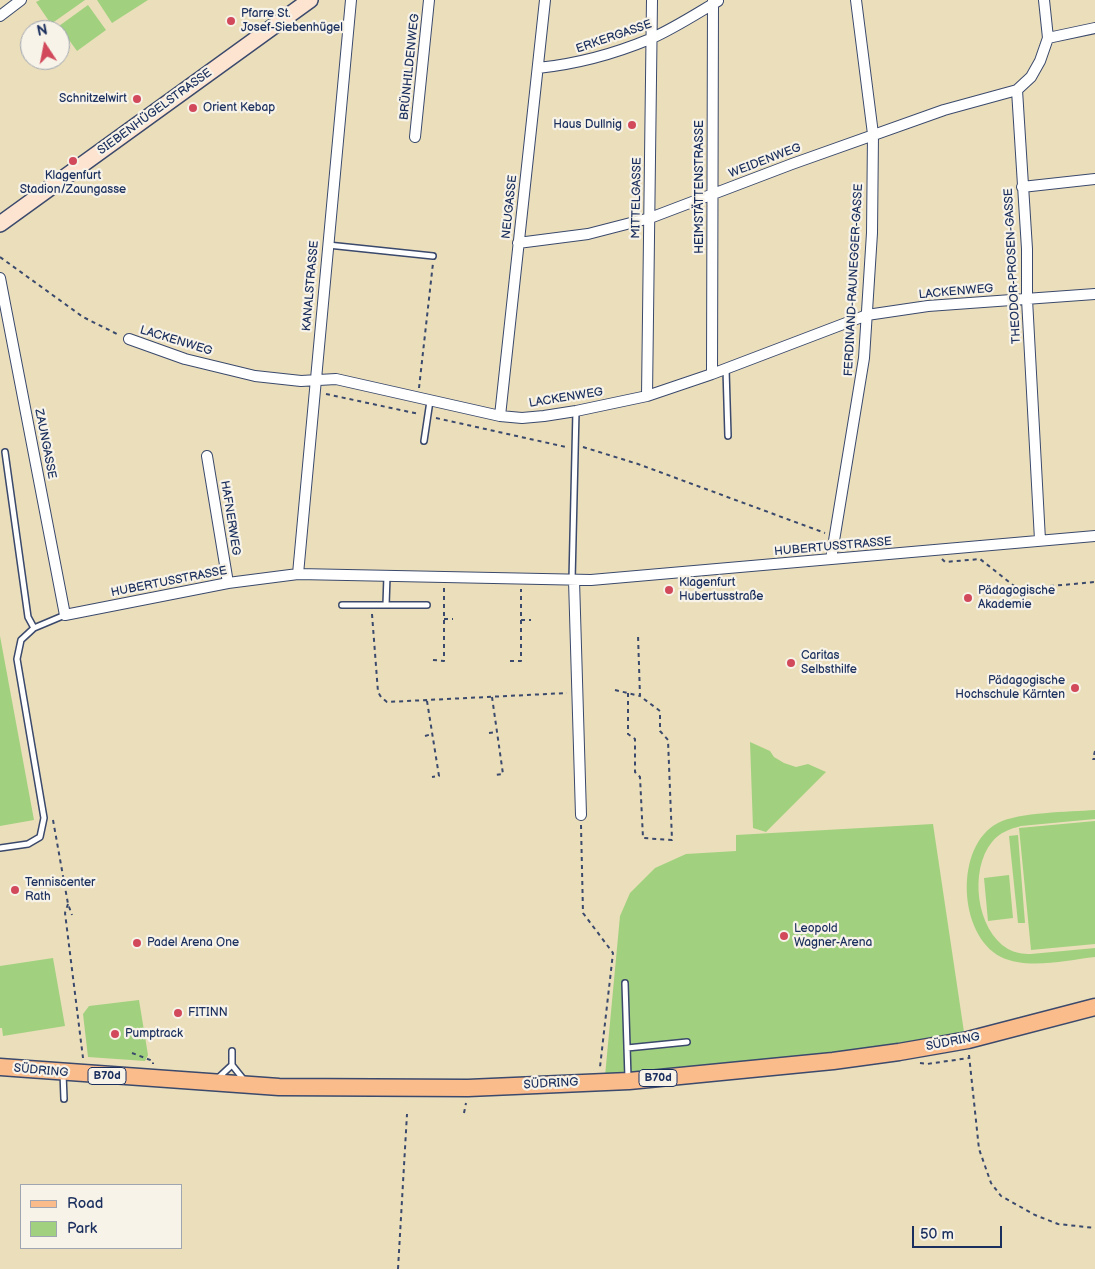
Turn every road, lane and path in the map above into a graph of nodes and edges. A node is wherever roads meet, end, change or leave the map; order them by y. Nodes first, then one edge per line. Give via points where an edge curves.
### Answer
1 (21, 0) edge
2 (310, 0) edge
3 (351, 0) edge
4 (429, 0) edge
5 (545, 0) edge
6 (652, 0) edge
7 (856, 0) edge
8 (1044, 0) edge
9 (715, 1) edge
10 (0, 16) edge
11 (1095, 28) edge
12 (652, 38) junction
13 (1048, 38) junction
14 (538, 68) junction
15 (1017, 90) junction
16 (874, 134) junction
17 (415, 137) dead end
18 (1095, 179) edge
19 (1022, 187) junction
20 (713, 195) junction
21 (650, 218) junction
22 (0, 224) edge
23 (518, 243) junction
24 (328, 245) junction
25 (433, 256) joint
26 (0, 257) edge
27 (0, 278) edge
28 (1095, 294) edge
29 (1027, 299) junction
30 (867, 315) junction
31 (129, 339) joint
32 (726, 369) junction
33 (712, 374) junction
34 (316, 380) junction
35 (314, 392) junction
36 (647, 396) junction
37 (418, 398) junction
38 (430, 401) junction
39 (576, 411) junction
40 (428, 416) junction
41 (500, 416) junction
42 (728, 436) dead end
43 (424, 442) dead end
44 (576, 447) junction
45 (5, 452) dead end
46 (207, 456) dead end
47 (835, 536) junction
48 (1095, 536) edge
49 (1040, 540) junction
50 (934, 550) junction
51 (831, 559) junction
52 (298, 574) junction
53 (387, 576) junction
54 (444, 577) junction
55 (522, 579) junction
56 (573, 580) junction
57 (1095, 582) edge
58 (228, 583) junction
59 (342, 605) dead end
60 (372, 605) junction
61 (386, 605) junction
62 (428, 605) dead end
63 (65, 615) junction
64 (444, 619) junction
65 (453, 619) dead end
66 (521, 620) junction
67 (531, 620) dead end
68 (34, 628) junction
69 (638, 635) dead end
70 (433, 660) dead end
71 (510, 661) dead end
72 (615, 690) dead end
73 (577, 693) junction
74 (628, 694) junction
75 (640, 696) junction
76 (492, 697) junction
77 (427, 701) junction
78 (497, 732) junction
79 (489, 733) dead end
80 (432, 734) junction
81 (425, 736) dead end
82 (1095, 751) edge
83 (1095, 759) edge
84 (495, 775) dead end
85 (432, 777) dead end
86 (43, 811) junction
87 (581, 815) joint
88 (0, 848) edge
89 (68, 904) junction
90 (72, 915) dead end
91 (625, 983) dead end
92 (1095, 1007) edge
93 (968, 1040) junction
94 (686, 1042) dead end
95 (627, 1048) junction
96 (232, 1051) dead end
97 (132, 1053) dead end
98 (147, 1059) dead end
99 (232, 1065) junction
100 (84, 1066) dead end
101 (0, 1067) edge
102 (600, 1071) dead end
103 (63, 1073) junction
104 (628, 1081) junction
105 (214, 1082) junction
106 (248, 1085) junction
107 (64, 1099) dead end
108 (406, 1114) dead end
109 (1095, 1228) edge
110 (398, 1269) edge

1 - 10 street
2 - 22 street, SIEBENHÜGELSTRASSE
3 - 24 street, KANALSTRASSE
4 - 17 street, BRÜNHILDENWEG
5 - 14 street, NEUGASSE
6 - 12 street, MITTELGASSE
7 - 16 street, FERDINAND-RAUNEGGER-GASSE
8 - 13 street
9 - 12 street, ERKERGASSE
9 - 20 street, HEIMSTÄTTENSTRASSE
11 - 13 street
12 - 14 street, ERKERGASSE via 594,59
12 - 21 street, MITTELGASSE
13 - 15 street via 1031,77
14 - 23 street, NEUGASSE
15 - 16 street, WEIDENWEG
15 - 19 street, THEODOR-PROSEN-GASSE
16 - 20 street, WEIDENWEG
16 - 30 street, FERDINAND-RAUNEGGER-GASSE
18 - 19 street
19 - 29 street, THEODOR-PROSEN-GASSE
20 - 21 street, WEIDENWEG
20 - 33 street, HEIMSTÄTTENSTRASSE
21 - 23 street, WEIDENWEG via 588,234
21 - 36 street, MITTELGASSE
23 - 41 street, NEUGASSE
24 - 25 lane
24 - 34 street, KANALSTRASSE
25 - 37 path
26 - 31 path, LACKENWEG via 83,317
27 - 63 street, ZAUNGASSE
28 - 29 street, LACKENWEG
29 - 30 street, LACKENWEG via 928,306
29 - 49 street, THEODOR-PROSEN-GASSE
30 - 32 street, LACKENWEG
30 - 47 street, FERDINAND-RAUNEGGER-GASSE via 858,400
31 - 34 street, LACKENWEG via 184,359 255,376
32 - 33 street, LACKENWEG
32 - 42 lane
33 - 36 street, LACKENWEG
34 - 35 street, KANALSTRASSE
34 - 37 street, LACKENWEG via 336,379
35 - 40 path
35 - 52 street, KANALSTRASSE
36 - 39 street, LACKENWEG
37 - 38 street, LACKENWEG
38 - 40 lane
38 - 41 street, LACKENWEG
39 - 41 street, LACKENWEG via 522,418
39 - 44 lane
40 - 43 lane
40 - 44 path
44 - 47 path via 638,464
44 - 56 lane
45 - 68 lane via 28,617
46 - 58 street, HAFNERWEG
47 - 51 street, FERDINAND-RAUNEGGER-GASSE
48 - 49 street, HUBERTUSSTRASSE
49 - 50 street, HUBERTUSSTRASSE
50 - 51 street, HUBERTUSSTRASSE
50 - 57 path via 944,562 980,559 1018,589
51 - 56 street, HUBERTUSSTRASSE
52 - 53 street, HUBERTUSSTRASSE
52 - 58 street, HUBERTUSSTRASSE
53 - 54 street, HUBERTUSSTRASSE
53 - 61 lane
54 - 55 street, HUBERTUSSTRASSE
54 - 64 path
55 - 56 street, HUBERTUSSTRASSE
55 - 66 path
56 - 73 street
58 - 63 street, HUBERTUSSTRASSE
59 - 60 lane
60 - 61 lane
60 - 77 path via 378,692 387,702
61 - 62 lane
63 - 68 lane, HUBERTUSSTRASSE
64 - 65 path
64 - 70 path via 444,661
66 - 67 path
66 - 71 path via 521,661
68 - 86 lane via 21,640 17,659
69 - 75 path
72 - 74 path
73 - 76 path
73 - 87 street
74 - 75 path
74 - 75 path via 628,734 635,739 635,772 640,778 643,838 672,840 668,740 660,732 660,710
76 - 77 path
76 - 78 path
77 - 80 path
78 - 79 path
78 - 84 path via 503,774
80 - 81 path
80 - 85 path via 439,776
82 - 83 path
86 - 88 lane via 40,837 28,844
86 - 89 path via 51,814 55,825
87 - 102 path via 583,912 613,953
89 - 90 path
89 - 100 path via 65,913
91 - 95 lane
92 - 93 main road, SÜDRING / B70d
93 - 104 main road, SÜDRING / B70d via 833,1061
93 - 109 path via 979,1149 991,1183 1000,1196 1035,1215 1058,1224
94 - 95 lane
95 - 104 lane
96 - 99 lane
97 - 98 path
99 - 105 lane
99 - 106 lane
101 - 103 main road, SÜDRING / B70d
103 - 105 main road, SÜDRING / B70d
103 - 107 lane
104 - 106 main road, SÜDRING / B70d via 468,1088
105 - 106 main road, SÜDRING / B70d
108 - 110 path

